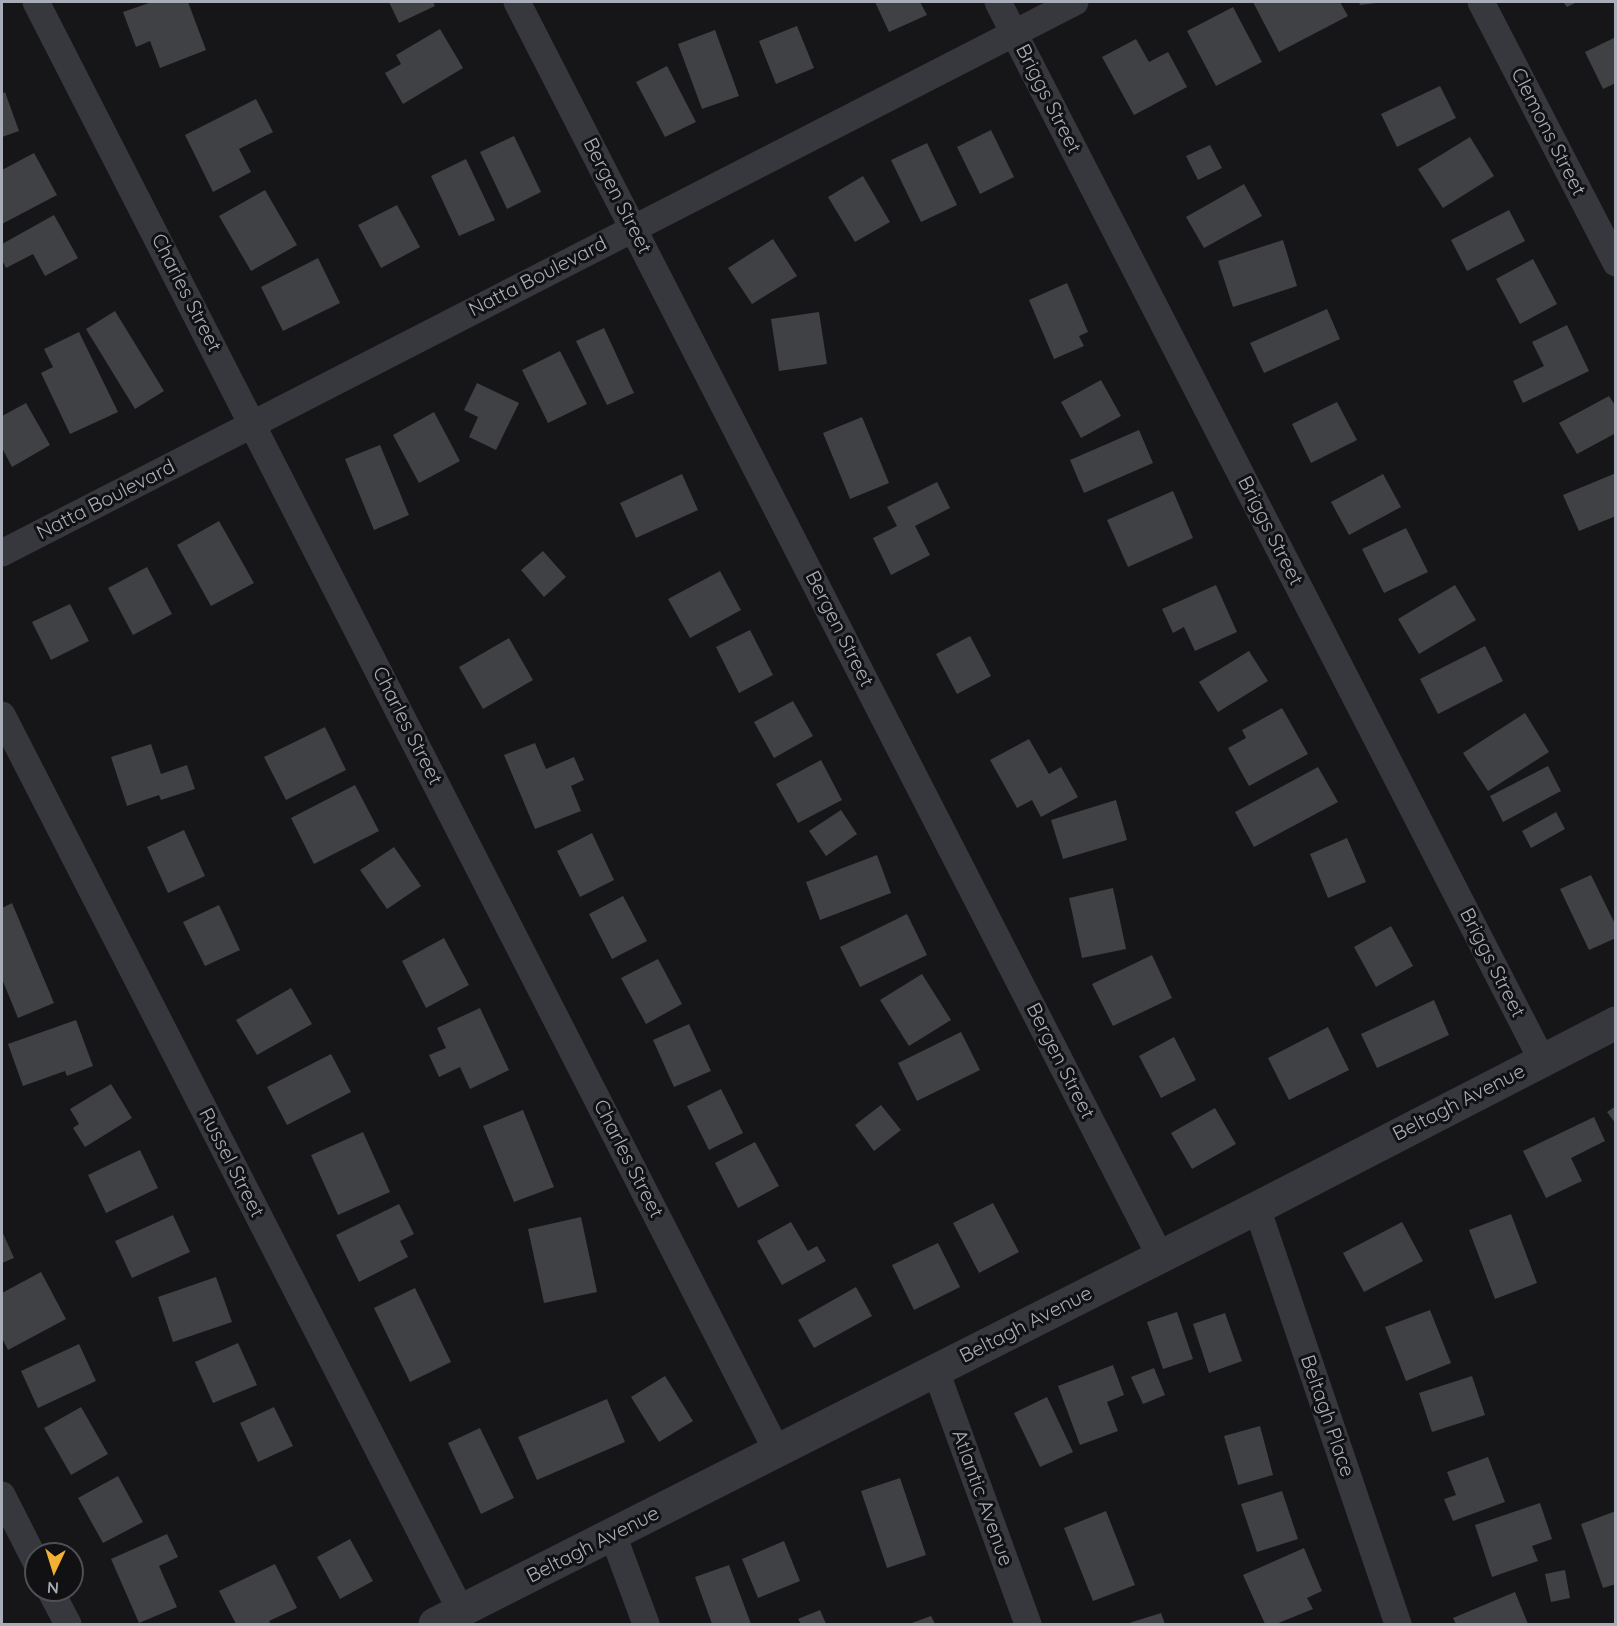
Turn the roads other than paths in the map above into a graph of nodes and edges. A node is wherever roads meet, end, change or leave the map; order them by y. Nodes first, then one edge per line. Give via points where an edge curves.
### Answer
1 (36, 2) edge
2 (517, 2) edge
3 (998, 2) edge
4 (1075, 2) edge
5 (1481, 2) edge
6 (1014, 33) junction
7 (634, 228) junction
8 (1616, 263) edge
9 (253, 424) junction
10 (2, 553) edge
11 (2, 715) edge
12 (1616, 1023) edge
13 (1542, 1060) junction
14 (1257, 1208) junction
15 (1160, 1256) junction
16 (936, 1371) junction
17 (777, 1451) junction
18 (2, 1495) edge
19 (613, 1534) junction
20 (26, 1542) edge
21 (56, 1602) edge
22 (448, 1618) edge
23 (68, 1624) edge
24 (646, 1624) edge
25 (1028, 1624) edge
26 (1398, 1624) edge

1 - 9 street, Charles Street
2 - 7 street, Bergen Street
3 - 6 street, Briggs Street
4 - 6 street, Natta Boulevard
5 - 8 street, Clemons Street
6 - 7 street, Natta Boulevard
6 - 13 street, Briggs Street
7 - 9 street, Natta Boulevard
7 - 15 street, Bergen Street
9 - 10 street, Natta Boulevard
9 - 17 street, Charles Street
11 - 22 street, Russel Street
12 - 13 street, Beltagh Avenue
13 - 14 street, Beltagh Avenue
14 - 15 street, Beltagh Avenue
14 - 26 street, Beltagh Place
15 - 16 street, Beltagh Avenue
16 - 17 street, Beltagh Avenue
16 - 25 street, Atlantic Avenue
17 - 19 street, Beltagh Avenue
18 - 20 street
19 - 22 street, Beltagh Avenue
19 - 24 street
21 - 23 street

